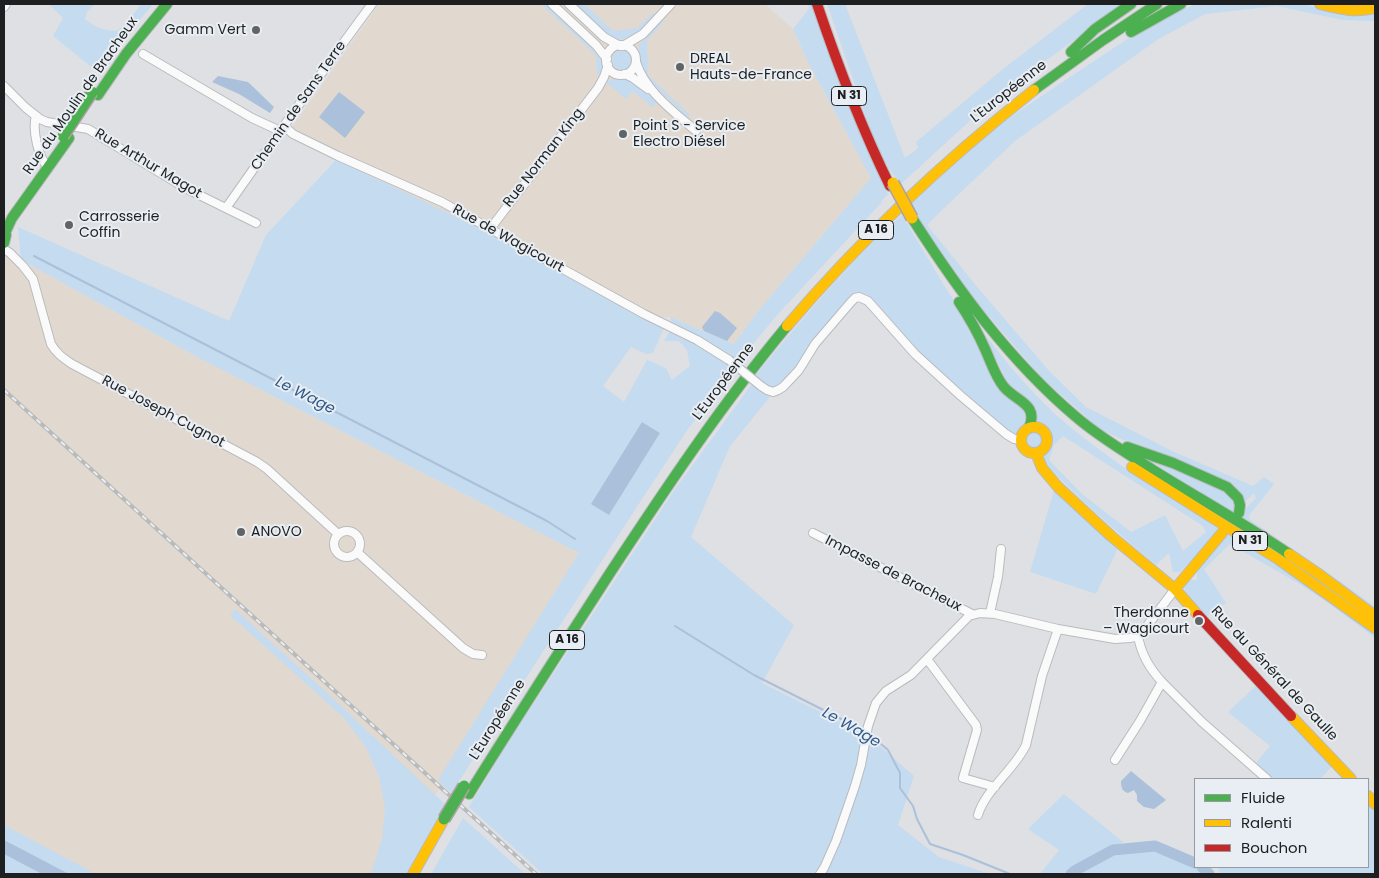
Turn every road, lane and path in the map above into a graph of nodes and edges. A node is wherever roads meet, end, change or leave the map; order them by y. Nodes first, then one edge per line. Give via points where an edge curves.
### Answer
1 (158, 4) edge
2 (167, 4) edge
3 (372, 4) edge
4 (552, 4) edge
5 (569, 4) edge
6 (671, 4) edge
7 (817, 4) edge
8 (821, 4) edge
9 (1131, 4) edge
10 (1141, 4) edge
11 (1158, 4) edge
12 (1181, 4) edge
13 (1320, 4) edge
14 (1352, 4) edge
15 (1367, 4) edge
16 (1375, 8) edge
17 (643, 34) junction
18 (622, 46) junction
19 (1071, 52) junction
20 (143, 54) dead end
21 (636, 58) junction
22 (607, 62) junction
23 (622, 74) junction
24 (4, 86) edge
25 (598, 88) junction
26 (95, 94) junction
27 (658, 96) junction
28 (1008, 110) junction
29 (36, 116) junction
30 (282, 129) junction
31 (696, 131) dead end
32 (46, 166) junction
33 (891, 184) junction
34 (226, 208) junction
35 (4, 215) edge
36 (911, 220) junction
37 (256, 223) dead end
38 (490, 229) junction
39 (5, 238) edge
40 (940, 270) junction
41 (1052, 395) junction
42 (1029, 428) junction
43 (1021, 440) junction
44 (1036, 453) junction
45 (1238, 513) dead end
46 (813, 533) dead end
47 (1222, 533) dead end
48 (338, 534) junction
49 (1001, 549) dead end
50 (357, 552) junction
51 (1175, 589) junction
52 (990, 613) junction
53 (972, 614) junction
54 (1375, 616) edge
55 (1375, 628) edge
56 (1058, 629) junction
57 (1138, 636) junction
58 (482, 655) dead end
59 (927, 659) junction
60 (1162, 682) junction
61 (1115, 760) dead end
62 (1265, 778) edge
63 (1350, 778) edge
64 (995, 787) junction
65 (467, 789) junction
66 (978, 815) dead end
67 (448, 822) junction
68 (413, 874) edge
69 (423, 874) edge
70 (820, 874) edge

1 - 26 main road, Rue du Moulin de Bracheux via 125,46
2 - 26 main road, Rue du Moulin de Bracheux
3 - 30 street, Chemin de Sans Terre
4 - 22 street via 596,45
5 - 18 street via 604,37
6 - 17 street
7 - 33 main road, N 31 via 858,117
8 - 33 main road, N 31 via 859,110
9 - 19 main road via 1100,25
10 - 19 main road, L'Européenne / A 16
11 - 28 main road, L'Européenne / A 16 via 1091,48
12 - 28 main road via 1136,28
13 - 16 main road via 1353,11
14 - 15 main road
17 - 18 street
17 - 21 street
18 - 21 street via 630,48
18 - 22 street via 611,50
19 - 65 main road, L'Européenne / A 16 via 986,118 905,189 837,257 775,327 661,480 519,698
20 - 30 street, Rue de Wagicourt via 252,118
21 - 23 street via 633,69
21 - 27 street via 644,80
22 - 23 street via 612,72
22 - 25 street, Rue Norman King
23 - 25 street, Rue Norman King
23 - 27 street
24 - 29 street, Rue Arthur Magot
25 - 38 street, Rue Norman King
26 - 32 main road, Rue du Moulin de Bracheux
27 - 31 street
28 - 65 main road, L'Européenne / A 16 via 871,234 811,298 757,363 658,500
29 - 32 street via 34,129
29 - 34 street, Rue Arthur Magot via 48,122 88,129 171,180
30 - 34 street, Chemin de Sans Terre
30 - 38 street, Rue de Wagicourt via 434,198
32 - 35 main road, Rue du Moulin de Bracheux
32 - 39 main road, Rue du Moulin de Bracheux via 12,218
33 - 36 main road, N 31
34 - 37 street, Rue Arthur Magot
36 - 40 main road, N 31
36 - 41 main road, N 31 via 976,311
38 - 43 street, Rue de Wagicourt, bridge via 697,340 773,392 783,387 801,368 815,344 851,302 857,297 862,298 915,354 956,391 1006,434
39 - 48 street, Rue Joseph Cugnot via 31,276 51,344 57,353 257,462
40 - 42 main road via 977,332 1002,384 1033,412
40 - 55 main road, N 31 via 1011,361 1083,431 1144,475 1284,563
41 - 45 main road via 1119,443 1227,487 1240,502
41 - 54 main road, N 31 via 1081,422 1115,446 1280,548
42 - 43 main road
42 - 44 main road via 1036,427 1046,435 1045,446
43 - 44 main road via 1026,450
44 - 51 main road, Rue du Général de Gaulle via 1042,468 1066,495
46 - 53 street, Impasse de Bracheux
47 - 51 main road
48 - 50 street, Rue Joseph Cugnot via 349,531 357,535 360,543
48 - 50 street via 334,544 338,553 352,556
49 - 52 street
50 - 58 street via 463,648
51 - 57 street
51 - 63 main road, Rue du Général de Gaulle
52 - 53 street
52 - 56 street
53 - 59 street
56 - 57 street via 1115,639
56 - 64 street via 1042,676 1026,745
57 - 60 street via 1144,657
59 - 64 street via 976,725 963,778
59 - 70 street via 880,696 874,707 855,786 836,842
60 - 61 street
60 - 62 street
64 - 66 street
65 - 67 main road, L'Européenne / A 16
67 - 68 main road, L'Européenne / A 16
67 - 69 main road, L'Européenne / A 16

